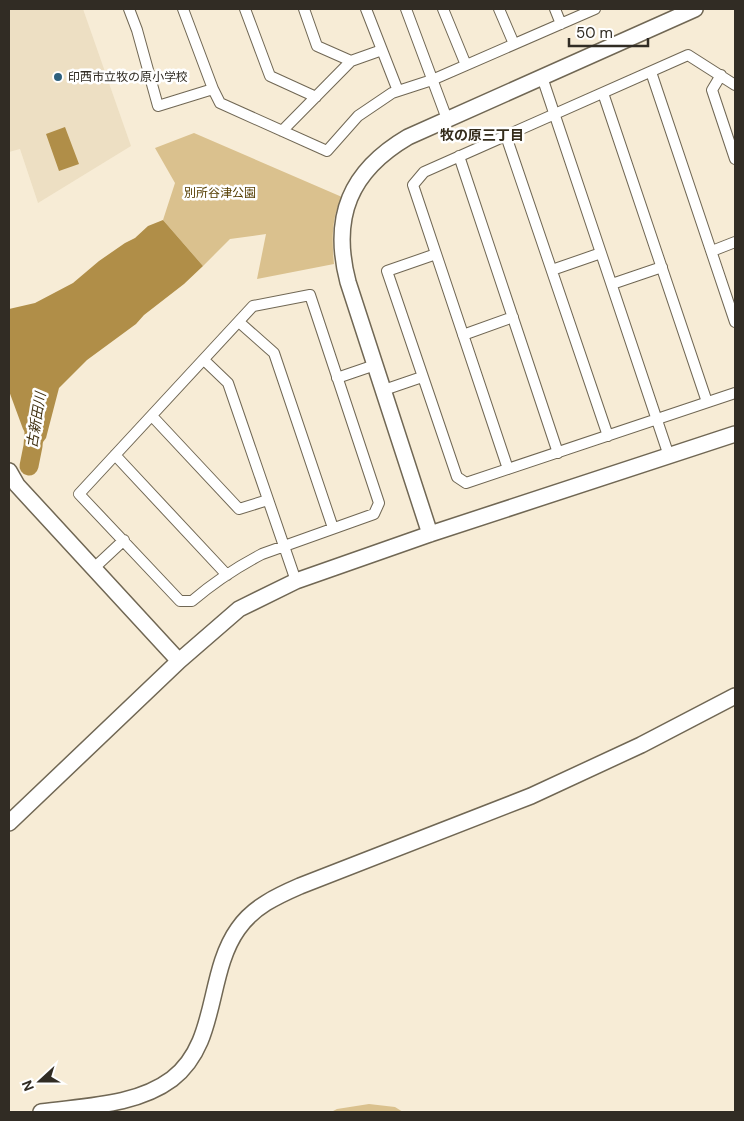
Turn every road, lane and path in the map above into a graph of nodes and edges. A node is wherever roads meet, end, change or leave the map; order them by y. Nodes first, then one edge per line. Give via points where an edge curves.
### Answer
1 (129, 9) edge
2 (183, 9) edge
3 (245, 9) edge
4 (304, 9) edge
5 (366, 9) edge
6 (406, 9) edge
7 (443, 9) edge
8 (500, 9) edge
9 (555, 9) edge
10 (595, 9) edge
11 (695, 9) edge
12 (561, 24) junction
13 (514, 44) junction
14 (382, 50) junction
15 (351, 61) junction
16 (466, 65) junction
17 (650, 72) junction
18 (721, 75) junction
19 (542, 77) junction
20 (432, 80) junction
21 (735, 85) edge
22 (213, 89) junction
23 (398, 91) junction
24 (603, 93) junction
25 (316, 96) junction
26 (555, 114) junction
27 (447, 120) junction
28 (282, 131) junction
29 (506, 136) junction
30 (459, 156) junction
31 (735, 159) edge
32 (735, 242) edge
33 (712, 251) junction
34 (601, 253) junction
35 (436, 254) junction
36 (662, 267) junction
37 (552, 270) junction
38 (612, 284) junction
39 (513, 317) junction
40 (239, 322) junction
41 (735, 322) edge
42 (463, 335) junction
43 (204, 360) junction
44 (375, 365) junction
45 (422, 377) junction
46 (337, 378) junction
47 (384, 390) junction
48 (735, 393) edge
49 (707, 402) junction
50 (152, 416) junction
51 (657, 419) junction
52 (735, 434) edge
53 (608, 436) junction
54 (558, 453) junction
55 (115, 455) junction
56 (669, 456) junction
57 (508, 469) junction
58 (9, 471) edge
59 (268, 500) junction
60 (333, 528) junction
61 (430, 534) junction
62 (124, 540) junction
63 (284, 546) junction
64 (94, 568) junction
65 (227, 575) junction
66 (296, 581) junction
67 (179, 661) junction
68 (735, 696) edge
69 (9, 823) edge
70 (41, 1112) edge

1 - 22 street via 138,30 158,106
2 - 22 street
3 - 25 street via 270,76
4 - 15 street via 317,46
5 - 14 street
6 - 20 street
7 - 16 street
8 - 13 street
9 - 12 street
10 - 12 street
11 - 19 street
12 - 13 street
13 - 16 street
14 - 15 street
14 - 23 street
15 - 25 street
16 - 20 street
17 - 18 street via 688,55
17 - 24 street
17 - 33 street
18 - 21 street
18 - 31 street via 712,90
19 - 26 street
19 - 27 street
20 - 23 street
20 - 27 street
22 - 28 street via 220,103
23 - 28 street via 358,116 327,151
24 - 26 street
24 - 36 street
25 - 28 street
26 - 29 street
26 - 34 street
27 - 44 street via 408,137 380,156 362,176 348,202 341,242 343,262
29 - 30 street
29 - 37 street
30 - 35 street via 424,172 413,186
30 - 39 street
32 - 33 street
33 - 41 street
34 - 37 street
34 - 38 street
35 - 42 street
35 - 45 street via 387,271
36 - 38 street
36 - 49 street
37 - 53 street
38 - 51 street
39 - 42 street
39 - 54 street
40 - 43 street
40 - 46 street via 253,306 310,296
40 - 60 street via 274,353
42 - 57 street
43 - 50 street
43 - 59 street via 228,383
44 - 46 street
44 - 47 street
45 - 47 street
45 - 57 street via 457,478 466,483
46 - 60 street via 379,503 374,514
47 - 61 street
48 - 49 street
49 - 51 street
50 - 55 street
50 - 59 street via 239,509
51 - 53 street
51 - 56 street
52 - 56 street
53 - 54 street
54 - 57 street
55 - 62 street via 79,494
55 - 65 street
56 - 61 street
58 - 64 street via 17,485
59 - 63 street
60 - 63 street
61 - 66 street
62 - 64 street
62 - 65 street via 180,601 192,601
63 - 65 street via 248,561
63 - 66 street
64 - 67 street
66 - 67 street via 239,609
67 - 69 street
68 - 70 street via 641,745 531,796 277,896 238,928 221,963 204,1030 185,1067 171,1079 140,1095 116,1102

